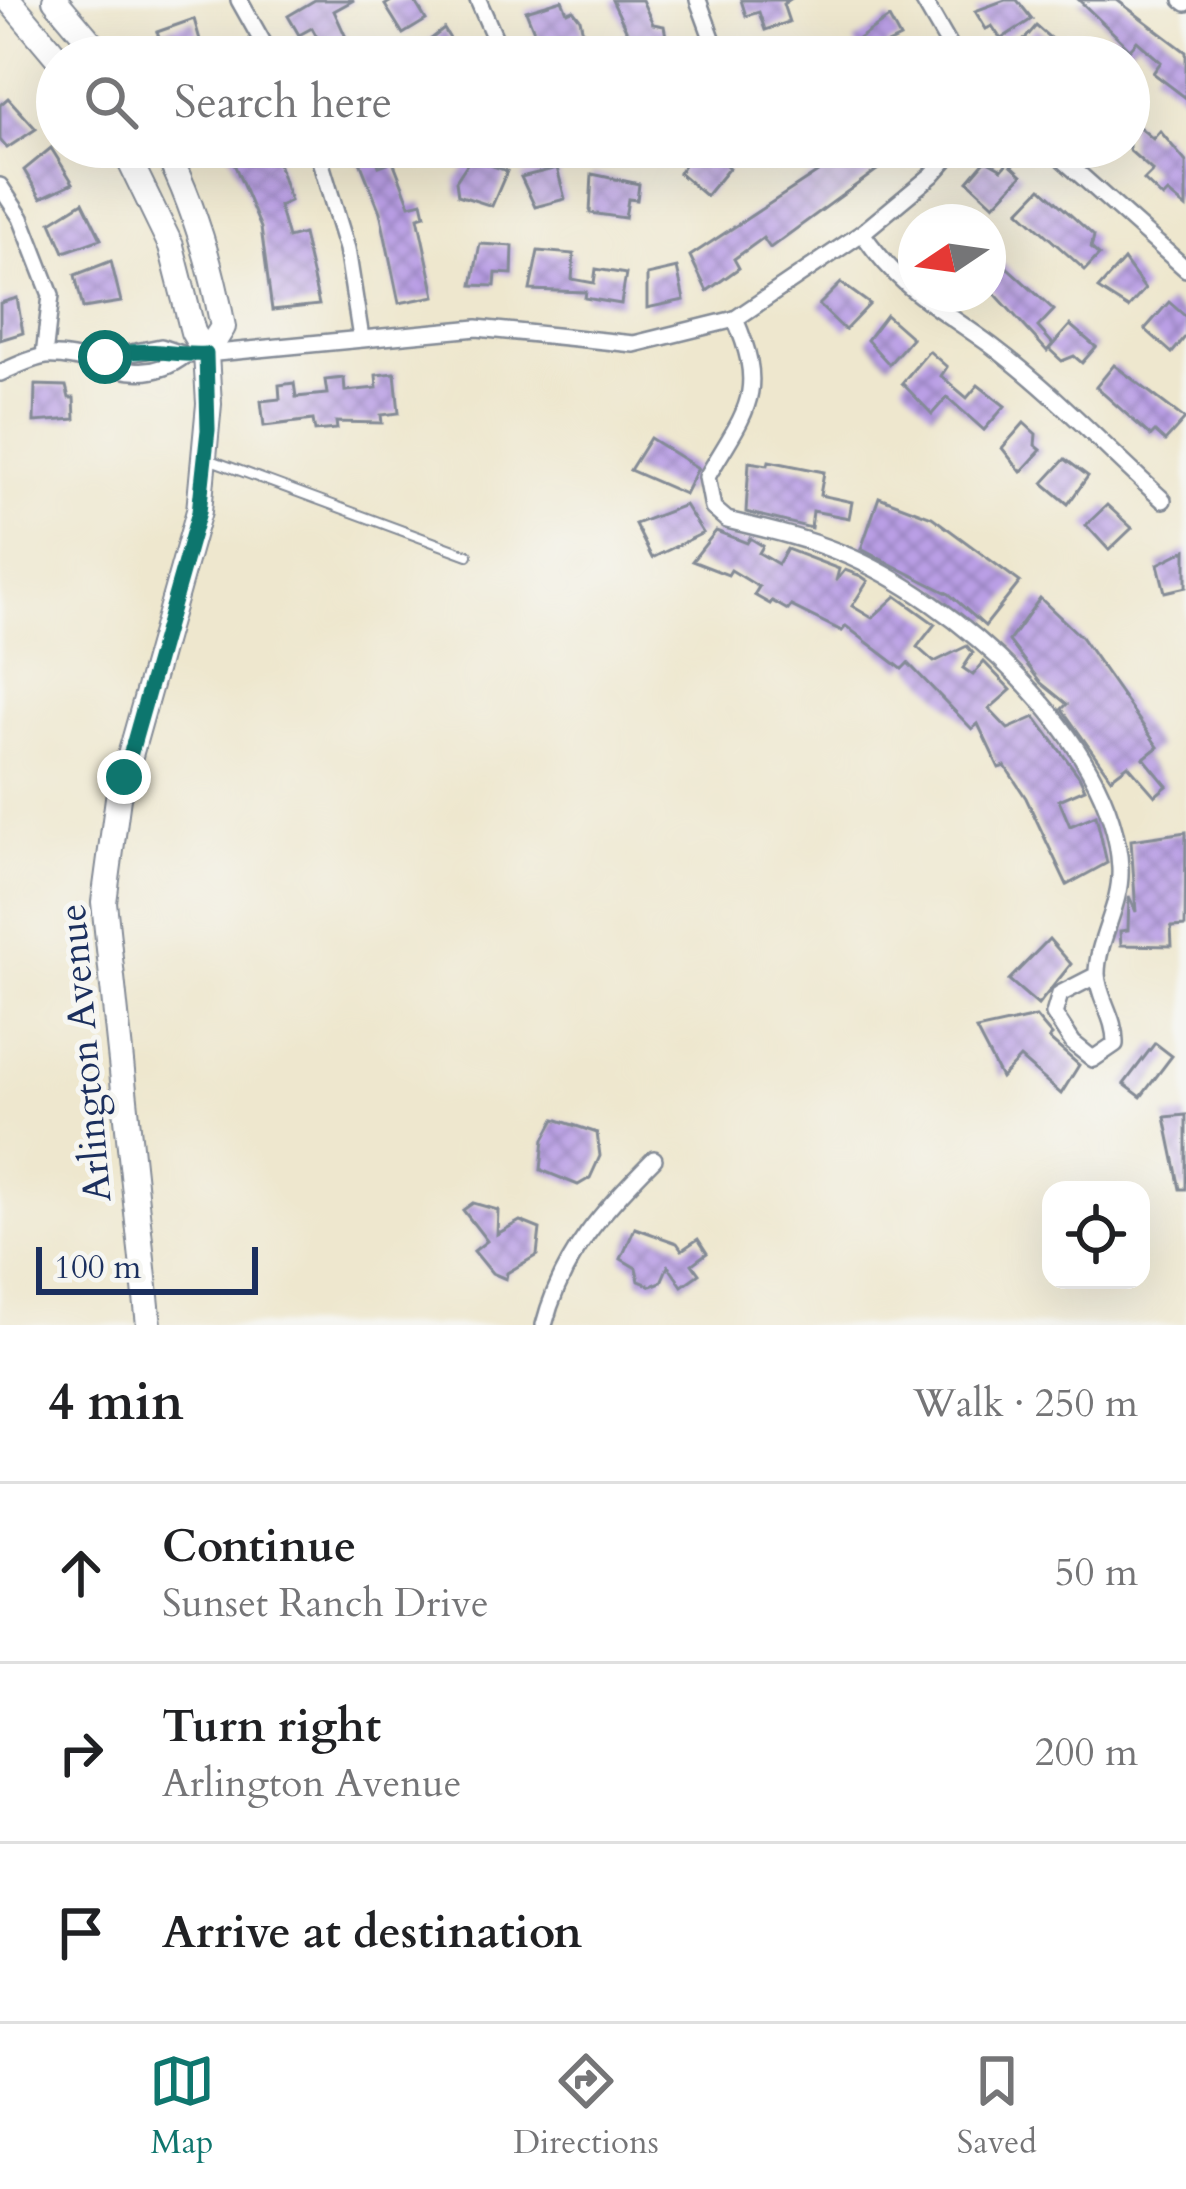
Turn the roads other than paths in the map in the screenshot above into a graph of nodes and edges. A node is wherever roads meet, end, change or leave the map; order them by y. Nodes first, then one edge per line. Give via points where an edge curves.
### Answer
1 (9, 0) edge
2 (55, 0) edge
3 (239, 0) edge
4 (478, 0) edge
5 (698, 0) edge
6 (923, 0) edge
7 (39, 36) edge
8 (85, 36) edge
9 (259, 36) edge
10 (494, 36) edge
11 (711, 36) edge
12 (944, 36) edge
13 (133, 168) edge
14 (174, 168) edge
15 (322, 168) edge
16 (934, 168) edge
17 (1073, 168) edge
18 (0, 186) edge
19 (862, 232) junction
20 (1186, 269) edge
21 (735, 319) junction
22 (361, 338) junction
23 (196, 354) junction
24 (44, 356) junction
25 (0, 373) edge
26 (206, 458) junction
27 (1163, 500) dead end
28 (468, 555) dead end
29 (1097, 975) junction
30 (654, 1159) dead end
31 (149, 1325) edge
32 (544, 1325) edge

1 - 7 main road
2 - 8 main road
3 - 9 street
4 - 10 street
5 - 11 street
6 - 12 street
13 - 23 main road, Arlington Avenue via 171,246
14 - 23 main road, Arlington Avenue via 193,209 223,327
15 - 22 street via 347,249
16 - 19 street
17 - 20 street
18 - 24 street via 51,295
19 - 21 street
19 - 27 street via 919,300 992,347
21 - 22 street via 634,344 516,328
21 - 29 street via 755,377 707,477 713,508 728,520 843,553 921,595 1028,689 1087,765 1115,835 1119,899
22 - 23 street
23 - 24 street via 167,368 120,372
23 - 26 main road, Arlington Avenue
24 - 25 street
26 - 28 lane
26 - 31 main road, Arlington Avenue via 194,538 118,798 106,867 106,963
29 - 29 street via 1116,1023 1115,1044 1093,1059 1054,1014 1060,994
30 - 32 street via 581,1238

